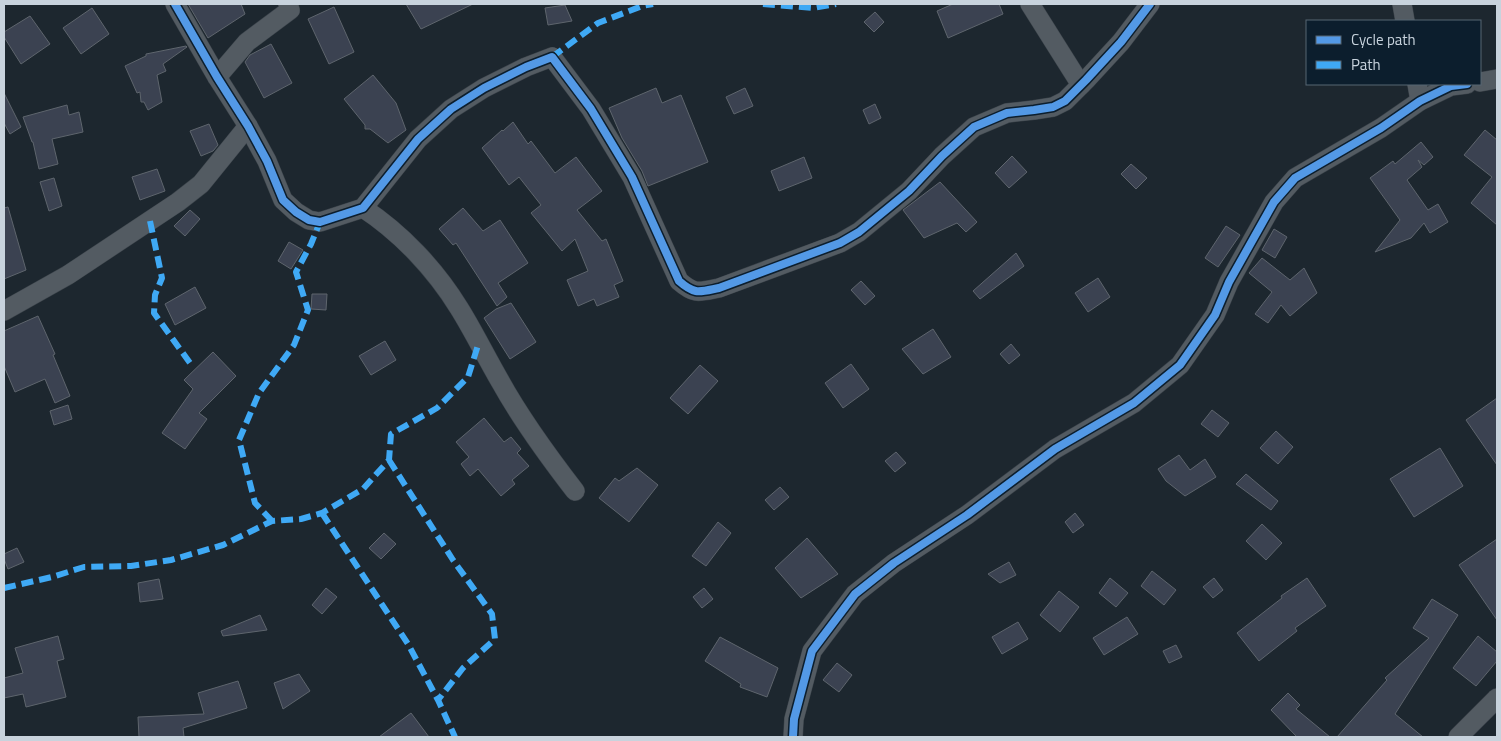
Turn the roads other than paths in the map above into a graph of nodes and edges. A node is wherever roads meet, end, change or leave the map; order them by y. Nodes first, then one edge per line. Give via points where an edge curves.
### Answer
1 (175, 4) edge
2 (1030, 4) edge
3 (1150, 4) edge
4 (1402, 4) edge
5 (294, 6) edge
6 (1405, 20) edge
7 (216, 77) junction
8 (1497, 79) edge
9 (1481, 82) edge
10 (1081, 85) junction
11 (1460, 85) edge
12 (1418, 92) edge
13 (248, 126) junction
14 (363, 208) junction
15 (4, 311) edge
16 (575, 491) dead end
17 (1497, 698) edge
18 (793, 737) edge
19 (1458, 737) edge

1 - 7 street
2 - 10 street
3 - 10 street via 1121,42
4 - 6 street
5 - 7 street via 247,42
7 - 13 street
8 - 9 street
10 - 14 street via 1065,101 1052,107 1007,113 974,126 909,191 859,232 840,243 701,292 690,291 679,281 632,177 590,109 552,57 484,88 451,109 418,140
11 - 12 street
12 - 18 street via 1380,128 1295,178 1264,217 1215,315 1180,365 1134,403 1055,449 855,594 812,651 794,719
13 - 14 street via 283,200 296,212 320,222
13 - 15 street via 201,184 178,202 68,274
14 - 16 street via 383,221 434,272 458,307 500,382
17 - 19 street

